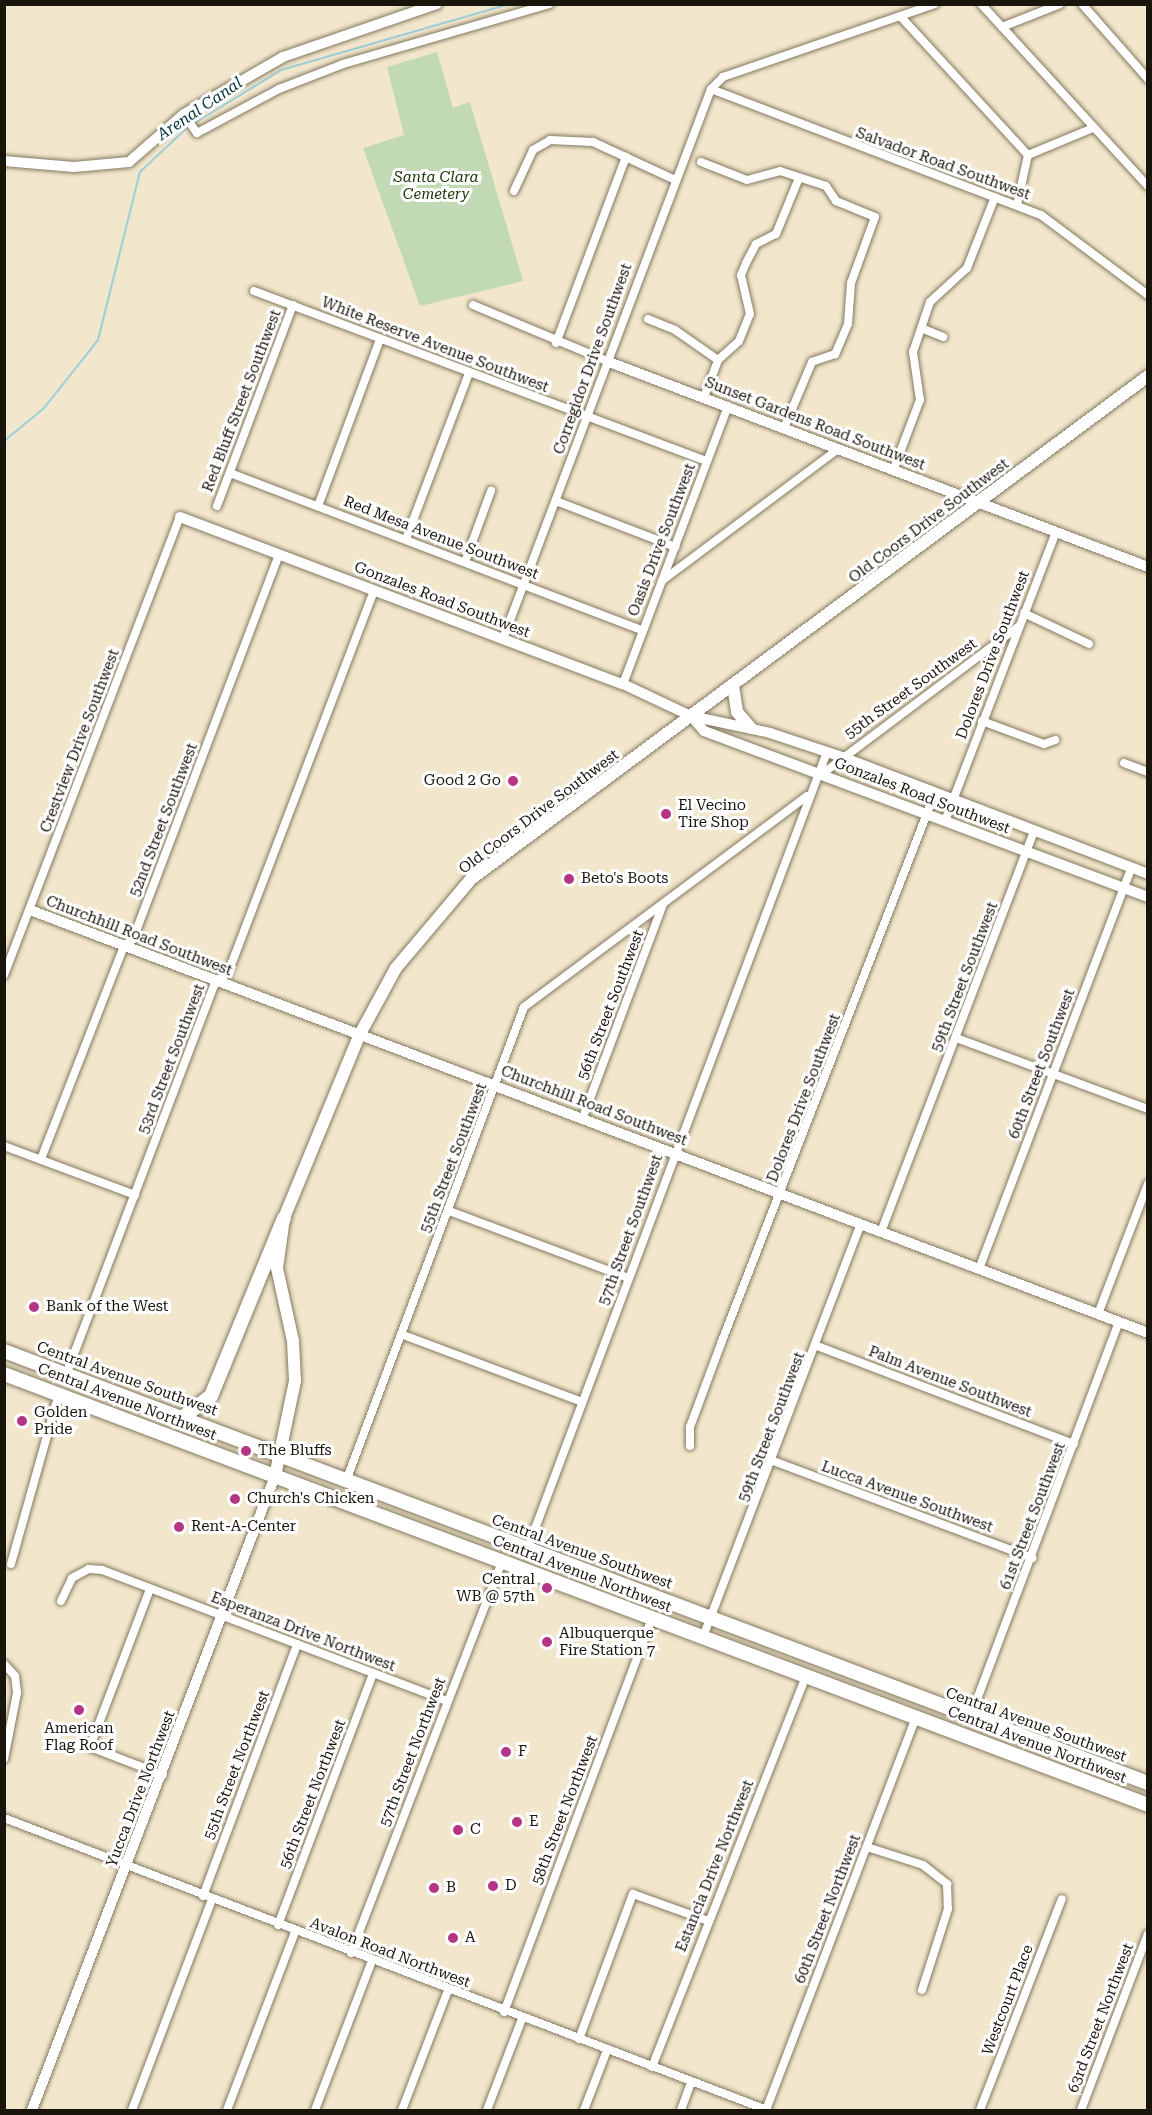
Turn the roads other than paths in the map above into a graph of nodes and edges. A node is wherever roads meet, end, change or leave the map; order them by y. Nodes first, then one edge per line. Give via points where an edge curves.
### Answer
1 (438, 4) edge
2 (549, 4) edge
3 (935, 4) edge
4 (981, 4) edge
5 (1060, 4) edge
6 (1082, 4) edge
7 (901, 17) junction
8 (1002, 27) junction
9 (1148, 79) edge
10 (711, 89) junction
11 (186, 116) junction
12 (1093, 128) junction
13 (1028, 155) junction
14 (626, 157) junction
15 (4, 161) edge
16 (701, 162) dead end
17 (799, 178) junction
18 (673, 179) junction
19 (1148, 186) edge
20 (514, 191) dead end
21 (995, 197) junction
22 (1017, 205) junction
23 (254, 291) dead end
24 (1148, 295) edge
25 (292, 305) junction
26 (473, 305) dead end
27 (648, 319) dead end
28 (921, 328) junction
29 (943, 337) dead end
30 (380, 339) junction
31 (556, 342) junction
32 (718, 360) junction
33 (609, 362) junction
34 (469, 373) junction
35 (1148, 376) edge
36 (704, 397) junction
37 (728, 406) junction
38 (587, 416) junction
39 (784, 428) junction
40 (837, 450) junction
41 (707, 461) junction
42 (893, 471) junction
43 (230, 473) junction
44 (492, 490) dead end
45 (556, 501) junction
46 (978, 503) junction
47 (217, 506) dead end
48 (318, 506) junction
49 (180, 517) joint
50 (1056, 532) junction
51 (406, 539) junction
52 (675, 547) junction
53 (279, 554) junction
54 (465, 562) junction
55 (1148, 567) edge
56 (662, 580) junction
57 (524, 584) junction
58 (374, 590) junction
59 (1024, 613) junction
60 (1018, 627) junction
61 (642, 630) junction
62 (502, 639) junction
63 (1089, 644) dead end
64 (623, 684) junction
65 (733, 686) junction
66 (691, 716) junction
67 (982, 721) junction
68 (751, 728) junction
69 (1055, 740) dead end
70 (827, 752) junction
71 (842, 757) junction
72 (1124, 764) dead end
73 (1148, 772) edge
74 (820, 773) junction
75 (935, 793) junction
76 (807, 796) junction
77 (953, 800) junction
78 (927, 815) junction
79 (945, 821) junction
80 (1034, 831) junction
81 (1026, 851) junction
82 (1131, 868) junction
83 (1148, 874) edge
84 (1124, 888) junction
85 (1148, 897) edge
86 (664, 903) junction
87 (30, 910) junction
88 (124, 946) junction
89 (4, 975) edge
90 (216, 981) junction
91 (360, 1034) junction
92 (956, 1038) junction
93 (1052, 1074) junction
94 (498, 1086) junction
95 (1148, 1109) edge
96 (583, 1117) junction
97 (4, 1146) edge
98 (673, 1152) junction
99 (41, 1159) junction
100 (1148, 1184) edge
101 (782, 1194) junction
102 (135, 1195) junction
103 (449, 1211) junction
104 (284, 1218) junction
105 (861, 1224) junction
106 (881, 1232) junction
107 (979, 1269) junction
108 (628, 1278) junction
109 (1098, 1314) junction
110 (1119, 1322) junction
111 (1148, 1333) edge
112 (403, 1335) junction
113 (817, 1346) junction
114 (4, 1351) edge
115 (4, 1374) edge
116 (66, 1375) junction
117 (59, 1393) junction
118 (582, 1402) junction
119 (183, 1417) junction
120 (1074, 1444) junction
121 (690, 1446) dead end
122 (280, 1453) junction
123 (773, 1461) junction
124 (274, 1476) junction
125 (346, 1481) junction
126 (527, 1550) junction
127 (1032, 1558) junction
128 (502, 1561) junction
129 (11, 1564) dead end
130 (150, 1589) junction
131 (61, 1601) dead end
132 (223, 1616) junction
133 (711, 1617) junction
134 (652, 1618) junction
135 (703, 1637) junction
136 (297, 1644) junction
137 (4, 1664) edge
138 (373, 1673) junction
139 (806, 1677) junction
140 (447, 1701) junction
141 (916, 1718) junction
142 (970, 1718) junction
143 (4, 1759) edge
144 (163, 1775) junction
145 (1148, 1783) edge
146 (1148, 1805) edge
147 (4, 1818) edge
148 (867, 1846) junction
149 (127, 1868) junction
150 (207, 1898) junction
151 (1062, 1899) dead end
152 (708, 1921) junction
153 (278, 1925) junction
154 (295, 1932) junction
155 (1148, 1934) edge
156 (351, 1953) junction
157 (372, 1961) junction
158 (448, 1990) junction
159 (922, 1990) dead end
160 (504, 2012) junction
161 (522, 2019) junction
162 (579, 2039) junction
163 (607, 2050) junction
164 (652, 2067) junction
165 (691, 2082) junction
166 (32, 2110) edge
167 (132, 2110) edge
168 (227, 2110) edge
169 (315, 2110) edge
170 (402, 2110) edge
171 (487, 2110) edge
172 (584, 2110) edge
173 (681, 2110) edge
174 (767, 2110) edge
175 (980, 2110) edge
176 (1081, 2110) edge

1 - 11 street via 283,57
2 - 11 street via 343,64 279,89 197,133
3 - 7 street
4 - 8 street
5 - 8 street
6 - 9 street
7 - 10 street via 723,77
7 - 13 street
8 - 12 street
10 - 18 street, Corregidor Drive Southwest
10 - 21 street, Salvador Road Southwest
11 - 15 street via 129,162 74,167
12 - 13 street
12 - 19 street
13 - 22 street
14 - 18 street
14 - 20 street via 576,138 550,140 533,150
14 - 31 street
16 - 17 street via 747,180 780,171
17 - 32 street via 776,234 756,244 746,263 741,275 750,314 739,341
17 - 39 street via 826,186 836,201 875,217 851,283 848,324 835,354 812,362
18 - 33 street, Corregidor Drive Southwest via 610,346
21 - 22 street, Salvador Road Southwest
21 - 28 street via 967,268 930,303
22 - 24 street, Salvador Road Southwest via 1060,226
23 - 25 street, White Reserve Avenue Southwest
25 - 30 street, White Reserve Avenue Southwest
25 - 43 street, Red Bluff Street Southwest
26 - 31 street, Sunset Gardens Road Southwest
27 - 32 street via 675,330
28 - 29 street
28 - 42 street via 913,352 920,400
30 - 34 street, White Reserve Avenue Southwest
30 - 48 street
31 - 33 street, Sunset Gardens Road Southwest
32 - 36 street
33 - 36 street, Sunset Gardens Road Southwest
33 - 38 street, Corregidor Drive Southwest
34 - 38 street, White Reserve Avenue Southwest
34 - 51 street
35 - 46 main road, Old Coors Drive Southwest
36 - 37 street, Sunset Gardens Road Southwest
37 - 39 street, Sunset Gardens Road Southwest
37 - 41 street, Oasis Drive Southwest
38 - 41 street, White Reserve Avenue Southwest
38 - 45 street, Corregidor Drive Southwest
39 - 40 street, Sunset Gardens Road Southwest
40 - 42 street, Sunset Gardens Road Southwest
40 - 56 street
41 - 52 street, Oasis Drive Southwest
42 - 46 street, Sunset Gardens Road Southwest
43 - 47 street, Red Bluff Street Southwest
43 - 48 street, Red Mesa Avenue Southwest
44 - 54 street
45 - 52 street
45 - 57 street, Corregidor Drive Southwest
46 - 50 street, Sunset Gardens Road Southwest
46 - 65 main road, Old Coors Drive Southwest
48 - 51 street, Red Mesa Avenue Southwest
49 - 53 street, Gonzales Road Southwest
49 - 87 street, Crestview Drive Southwest
50 - 55 street, Sunset Gardens Road Southwest
50 - 59 street, Dolores Drive Southwest
51 - 54 street, Red Mesa Avenue Southwest
52 - 56 street, Oasis Drive Southwest
53 - 58 street, Gonzales Road Southwest
53 - 88 street, 52nd Street Southwest via 133,939
54 - 57 street, Red Mesa Avenue Southwest
56 - 61 street, Oasis Drive Southwest
57 - 61 street, Red Mesa Avenue Southwest
57 - 62 street, Corregidor Drive Southwest
58 - 62 street, Gonzales Road Southwest
58 - 90 street, 53rd Street Southwest via 228,973
59 - 60 street, Dolores Drive Southwest
59 - 63 street
60 - 67 street, Dolores Drive Southwest
60 - 71 street, 55th Street Southwest
61 - 64 street, Oasis Drive Southwest
62 - 64 street, Gonzales Road Southwest
64 - 66 street, Gonzales Road Southwest
65 - 66 main road, Old Coors Drive Southwest
65 - 68 main road via 737,712
66 - 68 street, Gonzales Road Southwest
66 - 74 street, Gonzales Road Southwest via 704,731
66 - 91 main road, Old Coors Drive Southwest via 471,879 396,968
67 - 69 street via 1044,744
67 - 77 street, Dolores Drive Southwest
68 - 70 street, Gonzales Road Southwest
70 - 71 street, Gonzales Road Southwest
70 - 74 street, 57th Street Southwest
71 - 74 street, 55th Street Southwest
71 - 75 street, Gonzales Road Southwest
72 - 73 street
74 - 76 street, 57th Street Southwest
74 - 78 street, Gonzales Road Southwest
75 - 77 street, Gonzales Road Southwest
75 - 78 street, Dolores Drive Southwest
76 - 86 street, 55th Street Southwest
76 - 98 street, 57th Street Southwest
77 - 79 street, Dolores Drive Southwest
77 - 80 street, Gonzales Road Southwest
78 - 79 street, Gonzales Road Southwest
78 - 101 street, Dolores Drive Southwest
79 - 81 street, Gonzales Road Southwest
80 - 81 street, 59th Street Southwest
80 - 82 street, Gonzales Road Southwest
81 - 84 street, Gonzales Road Southwest
81 - 92 street, 59th Street Southwest
82 - 83 street, Gonzales Road Southwest
82 - 84 street, 60th Street Southwest
84 - 85 street, Gonzales Road Southwest
84 - 93 street, 60th Street Southwest
86 - 94 street, 55th Street Southwest via 524,1007 496,1074
86 - 96 street, 56th Street Southwest
87 - 88 street, Churchhill Road Southwest
87 - 89 street, Crestview Drive Southwest
88 - 90 street, Churchhill Road Southwest
88 - 99 street, 52nd Street Southwest
90 - 91 street, Churchhill Road Southwest
90 - 102 street, 53rd Street Southwest
91 - 94 street, Churchhill Road Southwest
91 - 104 main road, Old Coors Drive Southwest
92 - 93 street
92 - 106 street, 59th Street Southwest
93 - 95 street
93 - 107 street, 60th Street Southwest
94 - 96 street, Churchhill Road Southwest
94 - 103 street, 55th Street Southwest
96 - 98 street, Churchhill Road Southwest
97 - 99 street
98 - 101 street, Churchhill Road Southwest
98 - 108 street, 57th Street Southwest
99 - 102 street
100 - 109 street
101 - 105 street, Churchhill Road Southwest
101 - 121 street, Dolores Drive Southwest via 690,1427
102 - 116 street, 53rd Street Southwest
103 - 108 street
103 - 112 street, 55th Street Southwest
104 - 119 main road via 211,1396
104 - 122 main road, Old Coors Drive Southwest via 277,1268 293,1341 295,1382
105 - 106 street, Churchhill Road Southwest
105 - 113 street, 59th Street Southwest
106 - 107 street, Churchhill Road Southwest
107 - 109 street, Churchhill Road Southwest
108 - 118 street, 57th Street Southwest
109 - 110 street, Churchhill Road Southwest
110 - 111 street, Churchhill Road Southwest
110 - 120 street, 61st Street Southwest
112 - 118 street
112 - 125 street, 55th Street Southwest
113 - 120 street, Palm Avenue Southwest
113 - 123 street, 59th Street Southwest
114 - 116 main road, Central Avenue Southwest
115 - 117 main road, Central Avenue Northwest
116 - 119 main road, Central Avenue Southwest
117 - 124 main road, Central Avenue Northwest
117 - 129 street
118 - 126 street, 57th Street Southwest
119 - 122 main road, Central Avenue Southwest
120 - 127 street, 61st Street Southwest
122 - 124 main road, Old Coors Drive Southwest
122 - 125 main road, Central Avenue Southwest
123 - 127 street, Lucca Avenue Southwest
123 - 133 street, 59th Street Southwest
124 - 128 main road, Central Avenue Northwest
124 - 132 street, Yucca Drive Northwest
125 - 126 main road, Central Avenue Southwest
126 - 133 main road, Central Avenue Southwest
127 - 142 street, 61st Street Southwest
128 - 134 main road, Central Avenue Northwest
128 - 140 street, 57th Street Northwest
130 - 131 street, Esperanza Drive Northwest via 89,1569 72,1578
130 - 132 street, Esperanza Drive Northwest
130 - 144 street via 90,1747
132 - 136 street, Esperanza Drive Northwest
132 - 144 street, Yucca Drive Northwest
133 - 135 street, 59th Street Southwest
133 - 142 main road, Central Avenue Southwest
134 - 135 main road, Central Avenue Northwest
134 - 160 street, 58th Street Northwest
135 - 139 main road, Central Avenue Northwest
136 - 138 street, Esperanza Drive Northwest
136 - 150 street, 55th Street Northwest
137 - 143 street via 15,1676 17,1693
138 - 140 street, Esperanza Drive Northwest
138 - 153 street, 56th Street Northwest
139 - 141 main road, Central Avenue Northwest
139 - 152 street, Estancia Drive Northwest
140 - 156 street, 57th Street Northwest
141 - 146 main road, Central Avenue Northwest
141 - 148 street, 60th Street Northwest
142 - 145 main road, Central Avenue Southwest
144 - 149 street, Yucca Drive Northwest
147 - 149 street, Avalon Road Northwest
148 - 159 street via 923,1865 947,1884 948,1909
148 - 174 street, 60th Street Northwest
149 - 150 street, Avalon Road Northwest
149 - 166 street, Yucca Drive Northwest
150 - 153 street, Avalon Road Northwest
150 - 167 street, 55th Street Northwest
151 - 175 street, Westcourt Place
152 - 162 street via 633,1894
152 - 164 street, Estancia Drive Northwest
153 - 154 street, Avalon Road Northwest
154 - 156 street, Avalon Road Northwest
154 - 168 street
155 - 176 street, 63rd Street Northwest
156 - 157 street, Avalon Road Northwest
157 - 158 street, Avalon Road Northwest
157 - 169 street
158 - 160 street, Avalon Road Northwest
158 - 170 street
160 - 161 street, Avalon Road Northwest
161 - 162 street, Avalon Road Northwest
161 - 171 street
162 - 163 street, Avalon Road Northwest
163 - 164 street, Avalon Road Northwest
163 - 172 street
164 - 165 street, Avalon Road Northwest
165 - 173 street
165 - 174 street, Avalon Road Northwest

